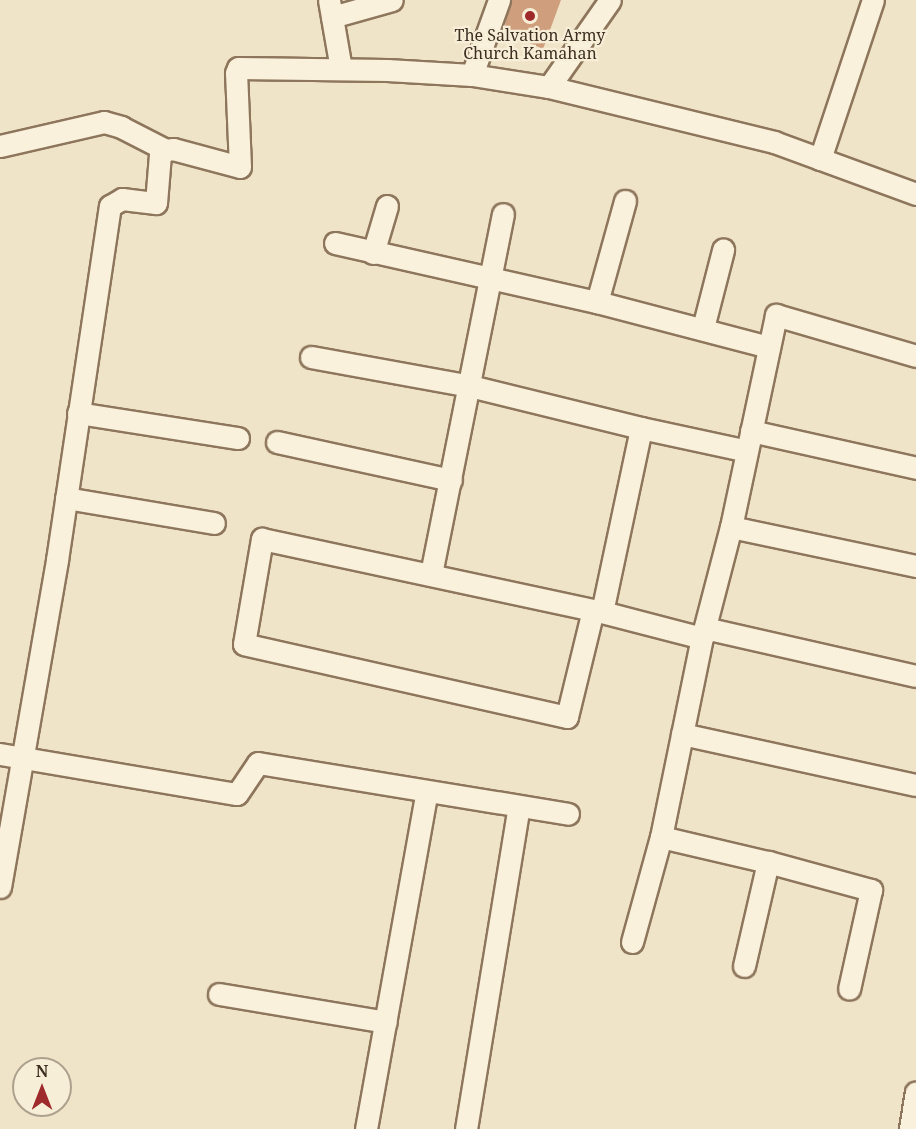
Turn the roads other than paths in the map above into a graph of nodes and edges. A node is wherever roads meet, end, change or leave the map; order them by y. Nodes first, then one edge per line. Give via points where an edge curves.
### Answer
1 (392, 0) edge
2 (499, 0) edge
3 (610, 0) edge
4 (873, 0) edge
5 (330, 8) edge
6 (341, 69) junction
7 (472, 75) junction
8 (549, 87) junction
9 (0, 146) edge
10 (166, 150) junction
11 (820, 159) junction
12 (916, 195) edge
13 (625, 201) dead end
14 (387, 206) dead end
15 (503, 213) dead end
16 (335, 243) dead end
17 (723, 250) dead end
18 (373, 253) junction
19 (491, 279) junction
20 (597, 302) junction
21 (703, 328) junction
22 (769, 347) junction
23 (916, 356) edge
24 (310, 357) dead end
25 (470, 386) junction
26 (78, 413) junction
27 (641, 428) junction
28 (238, 438) dead end
29 (749, 441) junction
30 (277, 442) dead end
31 (916, 468) edge
32 (451, 480) junction
33 (66, 498) junction
34 (214, 523) dead end
35 (731, 527) junction
36 (916, 566) edge
37 (431, 574) junction
38 (597, 611) junction
39 (704, 633) junction
40 (916, 676) edge
41 (682, 734) junction
42 (0, 754) edge
43 (22, 757) junction
44 (916, 785) edge
45 (427, 791) junction
46 (519, 806) junction
47 (568, 814) dead end
48 (661, 837) junction
49 (768, 862) junction
50 (0, 886) edge
51 (632, 942) dead end
52 (744, 966) dead end
53 (849, 989) dead end
54 (219, 994) dead end
55 (386, 1022) junction
56 (916, 1092) edge
57 (366, 1129) edge
58 (466, 1129) edge
59 (910, 1129) edge

1 - 5 street
2 - 7 street
3 - 8 street
4 - 11 street
5 - 6 street
6 - 7 street
6 - 10 street via 238,68 240,167
7 - 8 street
8 - 11 street via 774,142
9 - 10 street via 104,122
10 - 26 street via 160,154 156,203 122,199 110,206
11 - 12 street
13 - 20 street
14 - 18 street
15 - 19 street
16 - 18 street
17 - 21 street
18 - 19 street
19 - 20 street
19 - 25 street
20 - 21 street
21 - 22 street
22 - 23 street via 776,315
22 - 29 street
24 - 25 street
25 - 27 street
25 - 32 street
26 - 28 street
26 - 33 street
27 - 29 street
27 - 38 street
29 - 31 street
29 - 35 street
30 - 32 street
32 - 37 street
33 - 34 street
33 - 43 street
35 - 36 street
35 - 39 street
37 - 38 street
37 - 38 street via 262,539 244,644 567,717
38 - 39 street
39 - 40 street
39 - 41 street
41 - 44 street
41 - 48 street
42 - 43 street
43 - 45 street via 237,794 258,763
43 - 50 street
45 - 46 street
45 - 55 street
46 - 47 street
46 - 58 street
48 - 49 street
48 - 51 street
49 - 52 street
49 - 53 street via 870,890
54 - 55 street
55 - 57 street
56 - 59 street

